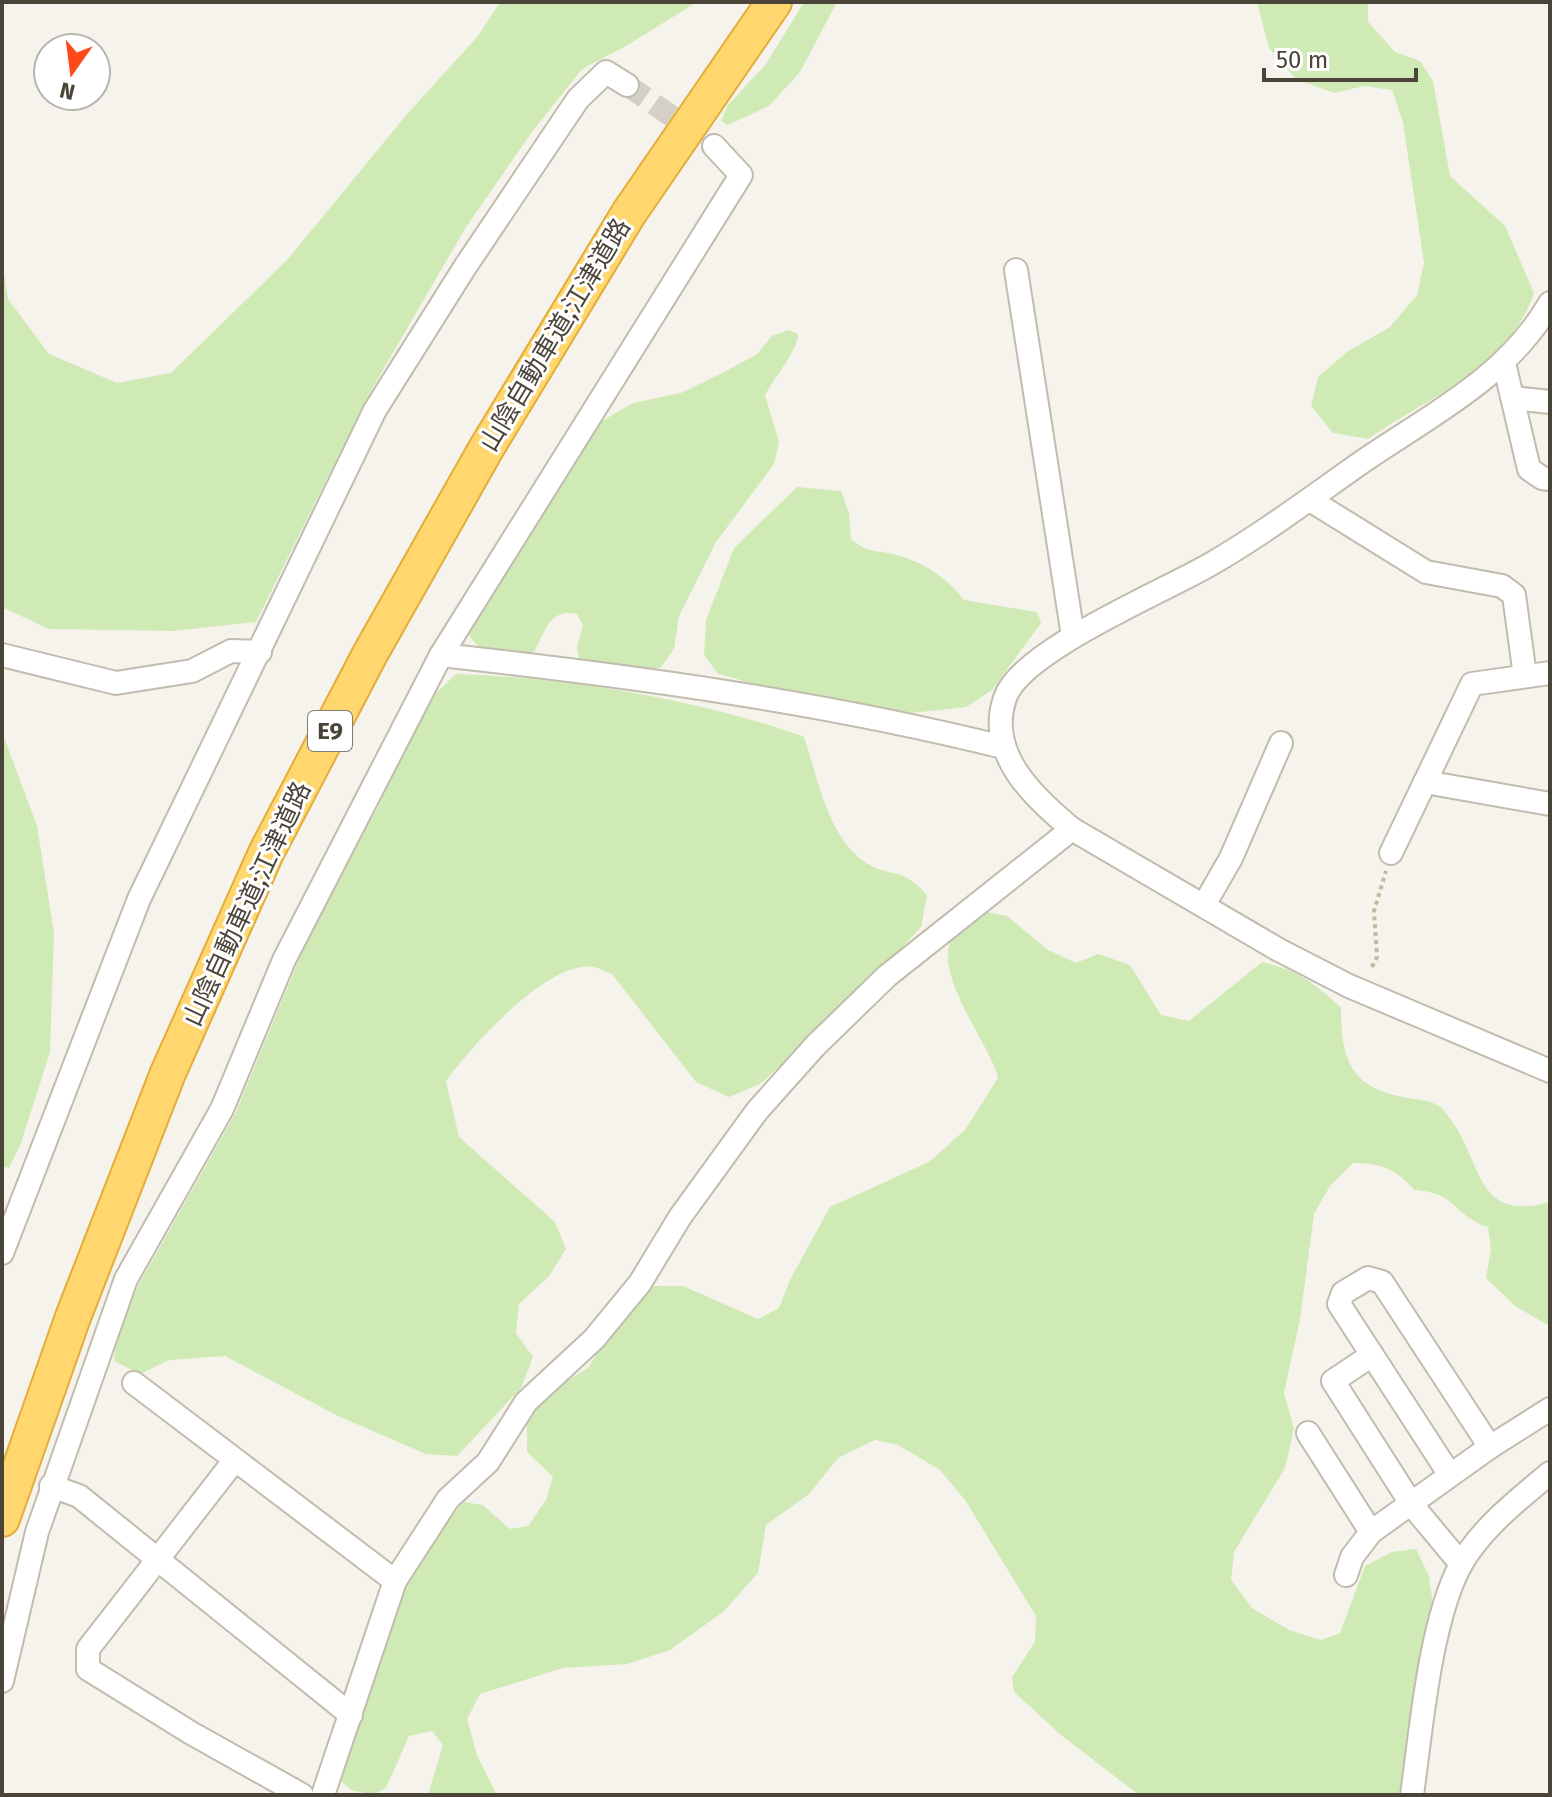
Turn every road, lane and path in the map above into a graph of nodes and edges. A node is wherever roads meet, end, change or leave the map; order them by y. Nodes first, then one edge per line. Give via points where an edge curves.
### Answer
1 (774, 2) edge
2 (627, 85) tunnel mouth
3 (714, 146) tunnel mouth
4 (1016, 270) dead end
5 (1550, 303) edge
6 (1504, 363) junction
7 (1513, 398) junction
8 (1550, 402) edge
9 (1550, 479) edge
10 (1310, 500) junction
11 (1073, 636) junction
12 (260, 652) junction
13 (2, 655) edge
14 (441, 655) junction
15 (1550, 673) edge
16 (1525, 676) junction
17 (1281, 743) dead end
18 (1003, 747) junction
19 (1425, 782) junction
20 (1550, 804) edge
21 (1072, 829) junction
22 (1391, 853) joint
23 (1204, 905) junction
24 (1372, 967) dead end
25 (1550, 1071) edge
26 (2, 1253) edge
27 (1372, 1355) junction
28 (134, 1383) dead end
29 (1550, 1409) edge
30 (1308, 1433) dead end
31 (1490, 1447) junction
32 (234, 1461) junction
33 (1550, 1473) edge
34 (1450, 1475) junction
35 (51, 1486) junction
36 (1412, 1505) junction
37 (2, 1519) edge
38 (1371, 1532) junction
39 (158, 1559) junction
40 (1461, 1564) junction
41 (1346, 1575) dead end
42 (395, 1581) junction
43 (2, 1681) edge
44 (351, 1715) junction
45 (302, 1795) edge
46 (323, 1795) edge
47 (1412, 1795) edge

1 - 37 highway, 山陰自動車道;江津道路 / E9 via 629,213 487,447 273,840 168,1073
2 - 12 street via 606,72 578,99 465,267 375,410
3 - 14 street via 741,175
4 - 11 street
5 - 6 street
6 - 7 street
6 - 10 street
7 - 8 street
7 - 9 street via 1529,469
10 - 11 street via 1212,564
10 - 16 street via 1426,572 1502,586 1514,595
11 - 18 street via 1017,679 1005,696
12 - 13 street via 231,651 192,671 116,683
12 - 26 street via 139,899
14 - 18 street via 662,680 843,711
14 - 35 street via 284,960 222,1109 126,1279
15 - 16 street
16 - 19 street via 1472,684
17 - 23 street via 1231,858
18 - 21 street via 1022,781
19 - 20 street
19 - 22 street
21 - 23 street
21 - 42 street via 887,976 766,1100 680,1217 640,1283 594,1339 526,1402 488,1462 448,1499
22 - 24 path via 1374,911 1377,957
23 - 25 street via 1349,986
27 - 31 street via 1339,1304 1343,1293 1368,1278 1382,1282
27 - 34 street
27 - 36 street via 1333,1381
28 - 32 street
29 - 31 street
30 - 38 street
31 - 34 street
32 - 39 street
32 - 42 street
33 - 40 street via 1506,1512
34 - 36 street
35 - 39 street via 79,1496
35 - 43 street
36 - 38 street
36 - 40 street
38 - 41 street
39 - 44 street
39 - 45 street via 88,1649 88,1669
40 - 47 street via 1429,1676
42 - 44 street
44 - 46 street

